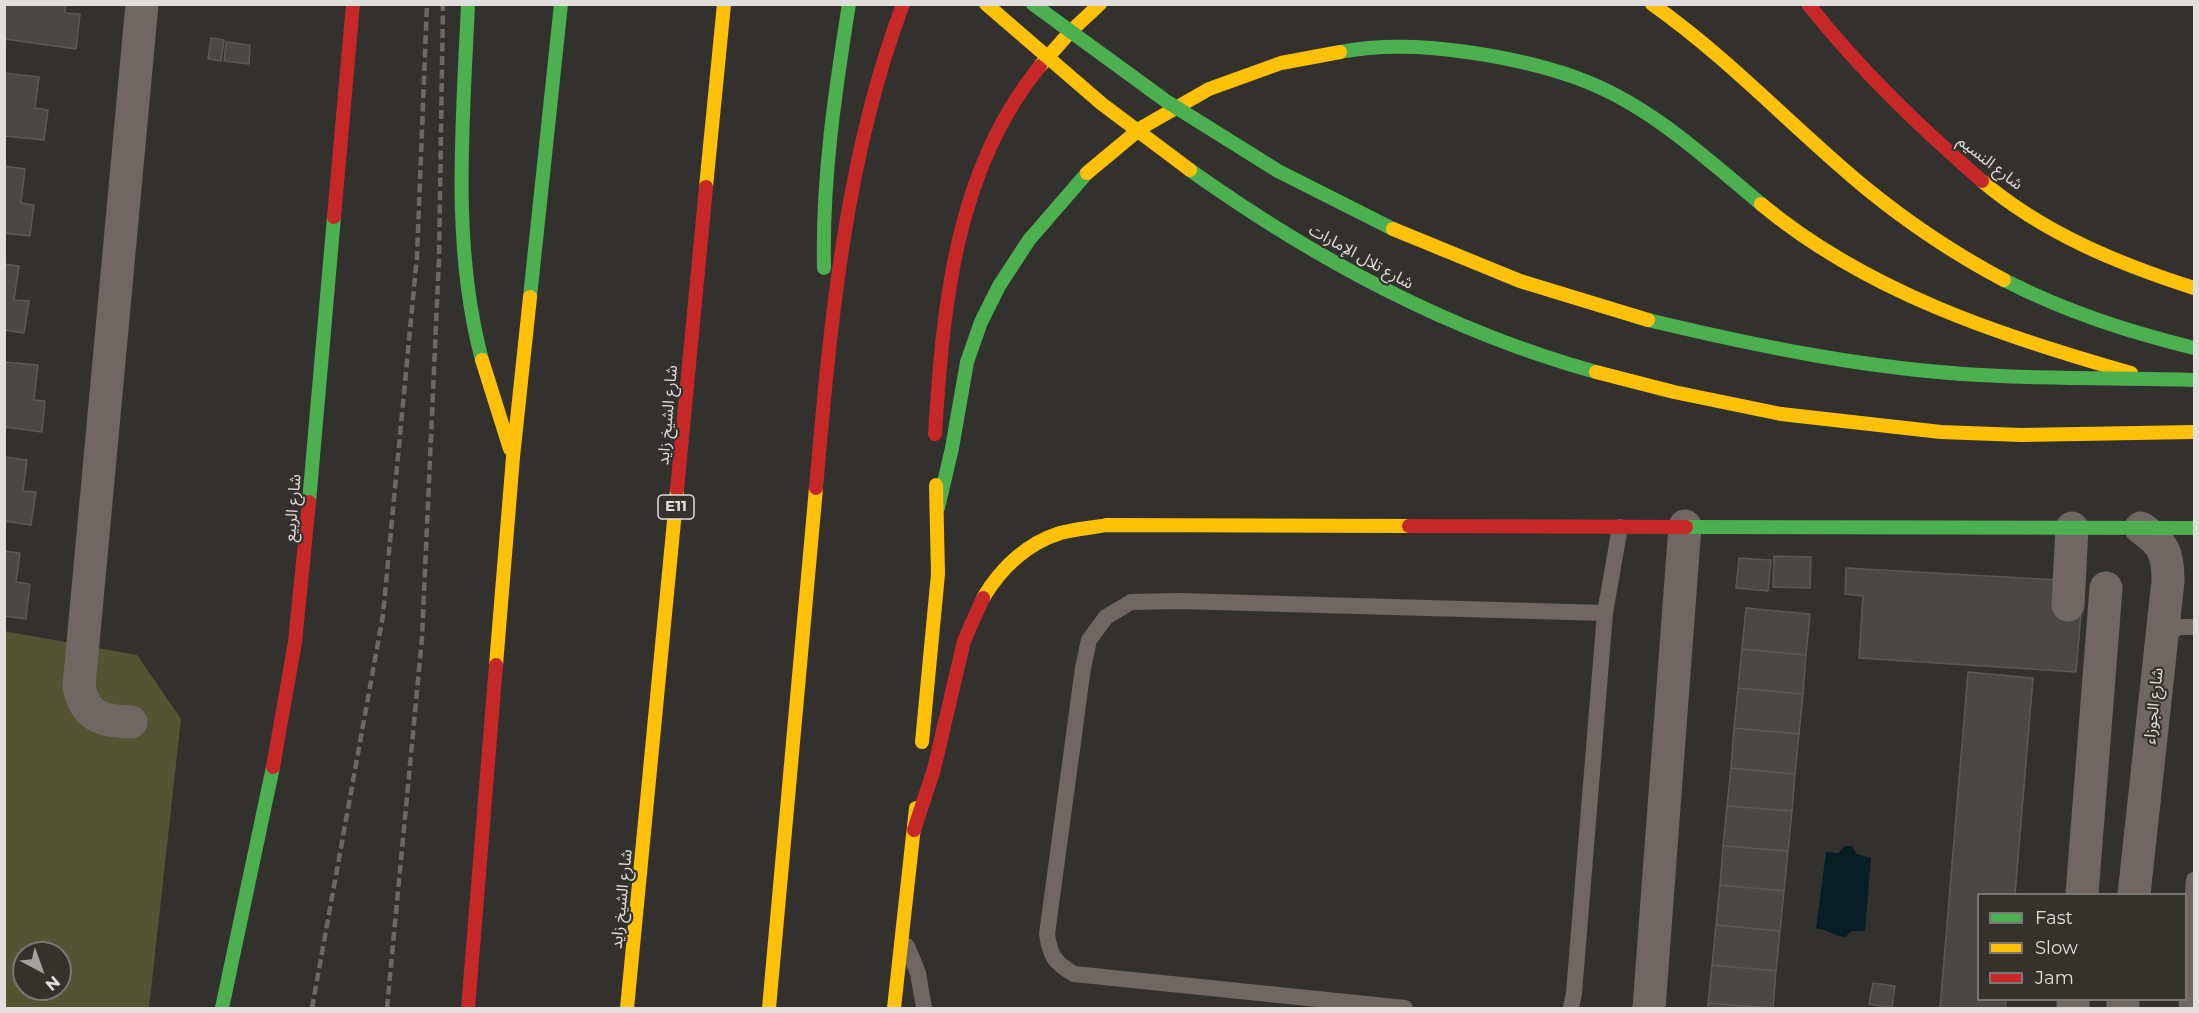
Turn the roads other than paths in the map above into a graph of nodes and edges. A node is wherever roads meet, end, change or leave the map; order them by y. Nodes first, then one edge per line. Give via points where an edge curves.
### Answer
1 (142, 4) edge
2 (352, 4) edge
3 (468, 4) edge
4 (561, 4) edge
5 (724, 4) edge
6 (849, 4) edge
7 (903, 4) edge
8 (986, 4) edge
9 (1033, 4) edge
10 (1100, 4) edge
11 (1653, 4) edge
12 (1808, 4) edge
13 (2194, 288) edge
14 (830, 327) junction
15 (2194, 348) edge
16 (2194, 380) edge
17 (2194, 389) edge
18 (2194, 432) edge
19 (513, 457) junction
20 (938, 508) junction
21 (1685, 526) junction
22 (1620, 527) junction
23 (2072, 528) junction
24 (2140, 528) junction
25 (2194, 528) edge
26 (2106, 588) dead end
27 (2068, 605) dead end
28 (1605, 614) junction
29 (2194, 627) edge
30 (2161, 640) junction
31 (131, 722) dead end
32 (914, 830) junction
33 (2194, 880) edge
34 (2082, 893) edge
35 (2134, 893) edge
36 (902, 937) junction
37 (2187, 974) edge
38 (222, 1008) edge
39 (468, 1008) edge
40 (627, 1008) edge
41 (769, 1008) edge
42 (894, 1008) edge
43 (924, 1008) edge
44 (1405, 1008) edge
45 (1571, 1008) edge
46 (1649, 1008) edge

1 - 31 street via 79,686 81,698 96,716 107,721
2 - 38 main road, شارع الربيع via 295,642 281,731
3 - 19 main road via 461,206 464,257 481,359
4 - 19 main road
5 - 40 main road, شارع الشيخ زايد / E11
6 - 14 main road via 824,218
7 - 14 main road via 872,99
8 - 18 main road, شارع تلال الإمارات, bridge via 1068,76 1191,171 1322,256 1438,317 1561,363 1625,381 1781,414 1861,424 2021,435
9 - 16 main road, bridge via 1166,101 1278,171 1396,231 1520,281 1647,320 1757,345 1868,364 1979,375
10 - 20 main road via 1067,34 1013,104 981,164 968,201 951,278 939,374 935,458
11 - 15 main road via 1763,93 1866,188 1926,233 2055,304 2125,330
12 - 13 main road, شارع النسيم via 1888,98 1998,194 2083,244
14 - 41 main road
17 - 20 main road via 2074,358 1937,309 1887,286 1793,229 1670,130 1587,81 1515,55 1469,44 1359,40 1290,53 1216,81 1139,127 1072,186 1017,256 975,335 963,376
19 - 39 main road
20 - 32 main road via 938,574
21 - 22 main road
21 - 23 main road
21 - 46 street
22 - 28 lane
22 - 32 main road via 1106,525 1084,526 1042,540 991,582 969,621 936,761
23 - 24 main road
23 - 27 street
24 - 25 main road
24 - 30 street, شارع الجوزاء via 2158,540 2168,560
26 - 34 street
28 - 44 lane via 1131,602 1107,617 1089,640 1047,934 1049,951 1059,966 1074,974
28 - 45 lane
29 - 30 lane via 2178,627
30 - 35 street, شارع الجوزاء
32 - 36 main road
33 - 37 lane
36 - 42 main road
36 - 43 lane via 918,973

